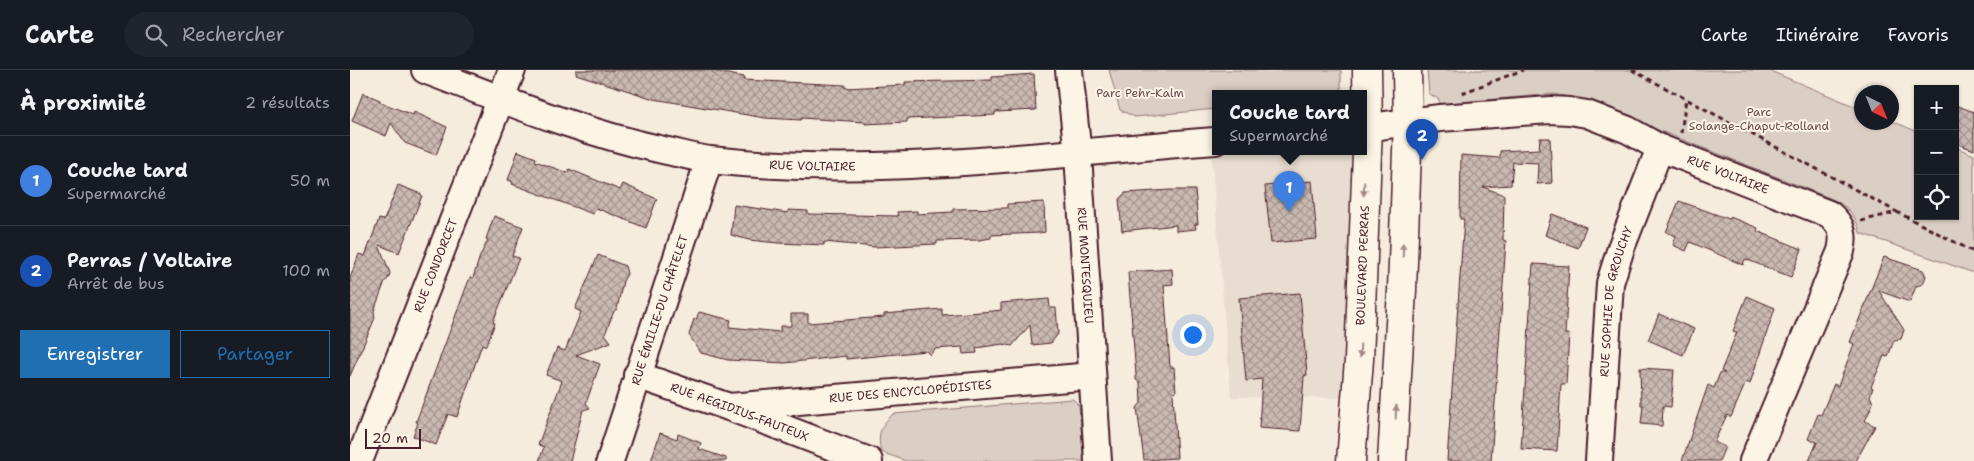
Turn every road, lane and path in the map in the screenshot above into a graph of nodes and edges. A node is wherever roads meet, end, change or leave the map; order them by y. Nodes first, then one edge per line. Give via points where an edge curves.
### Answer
1 (425, 70) edge
2 (512, 70) edge
3 (1069, 70) edge
4 (1367, 70) edge
5 (1407, 70) edge
6 (1632, 70) edge
7 (1367, 90) edge
8 (500, 98) junction
9 (1686, 99) junction
10 (1408, 123) junction
11 (1367, 127) edge
12 (1212, 141) edge
13 (1669, 152) junction
14 (1078, 155) junction
15 (1365, 155) edge
16 (709, 160) junction
17 (1897, 212) junction
18 (1843, 230) junction
19 (1974, 247) edge
20 (1967, 248) junction
21 (1974, 252) edge
22 (637, 375) junction
23 (1092, 376) junction
24 (729, 406) junction
25 (359, 461) edge
26 (610, 461) edge
27 (869, 461) edge
28 (1098, 461) edge
29 (1351, 461) edge
30 (1392, 461) edge
31 (1599, 461) edge
32 (1753, 461) edge

1 - 8 street, RUE VOLTAIRE
2 - 8 street, RUE CONDORCET
3 - 14 street, RUE MONTESQUIEU
4 - 7 main road, BOULEVARD PERRAS
5 - 10 main road
6 - 9 path
8 - 16 street, RUE VOLTAIRE via 620,140
8 - 25 street, RUE CONDORCET
9 - 13 path
9 - 17 path
10 - 11 street, RUE VOLTAIRE
10 - 13 street, RUE VOLTAIRE via 1569,111 1587,114 1628,130
30 -> 10 main road
12 - 14 street, RUE VOLTAIRE
13 - 18 street, RUE VOLTAIRE via 1829,214
13 - 31 street, RUE SOPHIE DE GROUCHY via 1621,248 1610,284
14 - 16 street, RUE VOLTAIRE via 894,166 809,166
14 - 23 street, RUE MONTESQUIEU
15 -> 29 main road, BOULEVARD PERRAS via 1359,360
16 - 22 street, RUE ÉMILIE-DU CHÂTELET
17 - 18 path via 1857,222
17 - 20 path
18 - 32 street via 1841,251
19 - 20 path
20 - 21 path
22 - 24 street, RUE AEGIDIUS-FAUTEUX
22 - 26 street, RUE ÉMILIE-DU CHÂTELET
23 - 24 street, RUE DES ENCYCLOPÉDISTES
23 - 28 street, RUE MONTESQUIEU
24 - 27 street, RUE AEGIDIUS-FAUTEUX

